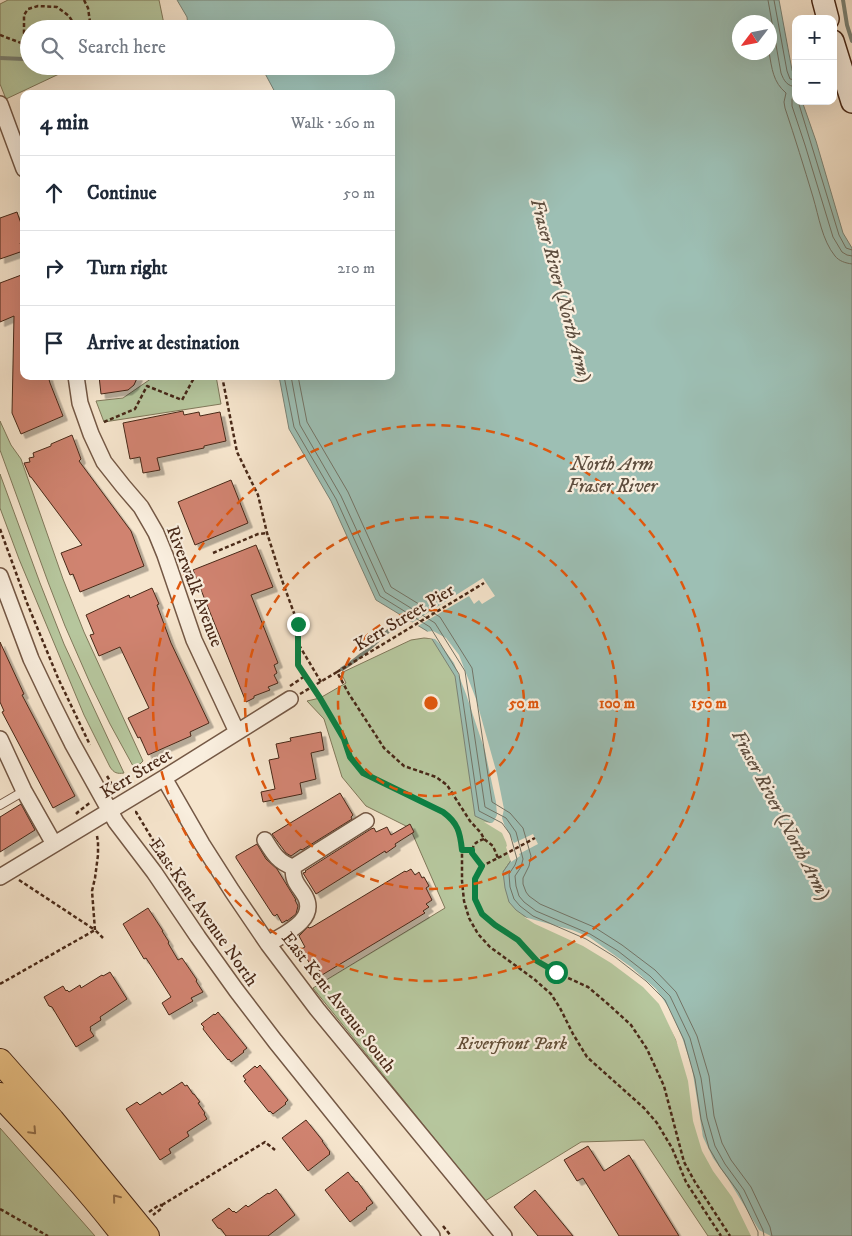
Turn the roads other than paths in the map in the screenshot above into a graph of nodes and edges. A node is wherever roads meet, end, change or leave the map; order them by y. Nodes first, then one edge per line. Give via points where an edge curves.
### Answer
1 (823, 0) edge
2 (827, 15) edge
3 (837, 54) edge
4 (852, 102) edge
5 (0, 104) edge
6 (20, 158) edge
7 (77, 380) edge
8 (0, 576) edge
9 (290, 699) dead end
10 (237, 732) junction
11 (0, 739) edge
12 (164, 778) junction
13 (24, 791) junction
14 (0, 805) edge
15 (109, 811) junction
16 (366, 821) dead end
17 (265, 840) dead end
18 (54, 844) junction
19 (293, 867) junction
20 (0, 876) edge
21 (268, 944) junction
22 (0, 1061) edge
23 (0, 1095) edge
24 (149, 1226) edge
25 (124, 1236) edge
26 (432, 1236) edge
27 (504, 1236) edge

1 - 2 street
3 - 4 street
5 - 6 street
7 - 10 street, Riverwalk Avenue via 80,403 91,434 104,462 141,507 156,533 196,645
8 - 15 street, East Kent Avenue North via 31,659
9 - 10 street, Kerr Street
10 - 12 street, Kerr Street
11 - 13 street
12 - 15 street, Kerr Street
12 - 21 street, East Kent Avenue South via 202,844
13 - 14 lane
13 - 18 street
15 - 18 street, Kerr Street
15 - 26 street, East Kent Avenue North via 241,998
16 - 19 street
17 - 19 street via 276,857
18 - 20 street, Kerr Street
19 - 21 street via 293,876 308,906 306,915 293,929
21 - 27 street, East Kent Avenue South via 317,1009
24 -> 22 main road
23 -> 25 main road

